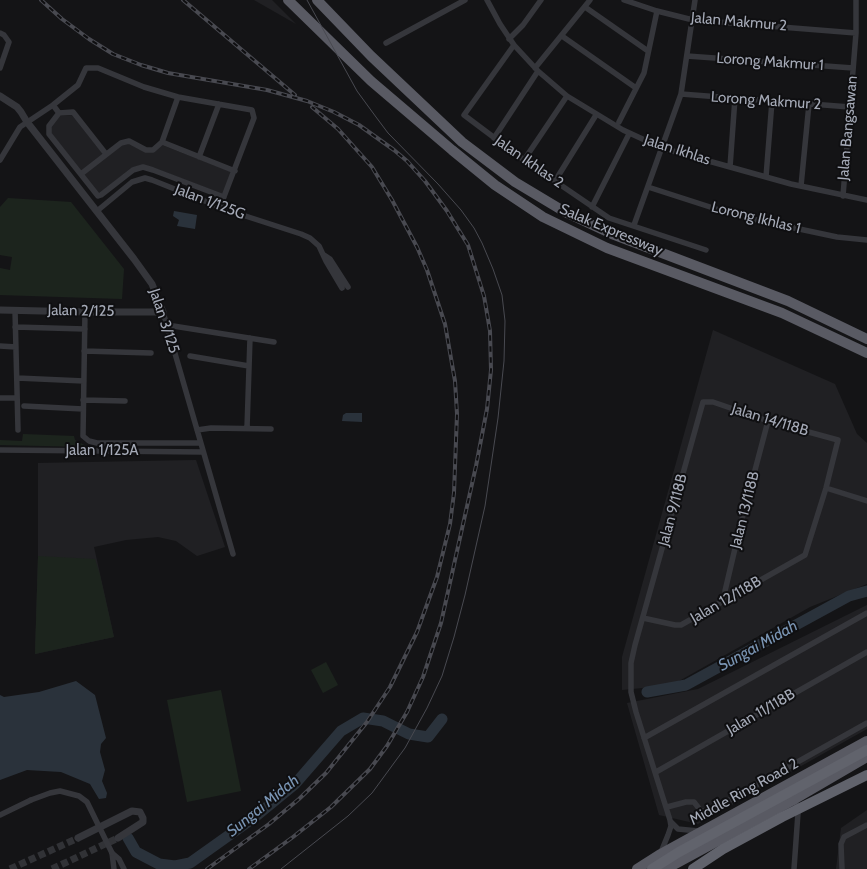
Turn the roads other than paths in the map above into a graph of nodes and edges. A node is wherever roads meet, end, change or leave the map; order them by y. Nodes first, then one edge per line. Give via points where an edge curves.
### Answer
1 (288, 0) edge
2 (317, 0) edge
3 (465, 0) edge
4 (487, 0) edge
5 (541, 0) edge
6 (590, 0) edge
7 (624, 0) edge
8 (695, 0) edge
9 (856, 0) edge
10 (585, 7) junction
11 (656, 11) junction
12 (693, 20) junction
13 (0, 33) edge
14 (856, 33) junction
15 (562, 36) junction
16 (509, 39) junction
17 (386, 44) dead end
18 (514, 45) junction
19 (648, 51) junction
20 (687, 56) junction
21 (0, 68) edge
22 (853, 68) junction
23 (537, 69) junction
24 (636, 88) junction
25 (681, 94) junction
26 (0, 96) edge
27 (567, 96) junction
28 (178, 97) junction
29 (735, 98) junction
30 (772, 101) junction
31 (218, 104) junction
32 (809, 104) junction
33 (53, 105) junction
34 (850, 107) junction
35 (59, 113) junction
36 (596, 115) junction
37 (27, 122) junction
38 (619, 122) dead end
39 (630, 134) junction
40 (494, 138) junction
41 (162, 142) junction
42 (662, 148) junction
43 (106, 154) junction
44 (199, 157) junction
45 (0, 160) edge
46 (524, 160) junction
47 (730, 167) junction
48 (235, 171) junction
49 (81, 174) junction
50 (766, 177) junction
51 (555, 181) junction
52 (801, 186) junction
53 (648, 187) junction
54 (843, 196) junction
55 (224, 197) junction
56 (867, 200) edge
57 (220, 207) junction
58 (592, 207) junction
59 (96, 211) junction
60 (634, 225) junction
61 (867, 240) edge
62 (706, 250) dead end
63 (344, 286) dead end
64 (0, 310) edge
65 (15, 310) junction
66 (85, 312) junction
67 (163, 312) junction
68 (167, 325) junction
69 (16, 327) junction
70 (85, 329) junction
71 (250, 338) junction
72 (867, 338) edge
73 (274, 342) dead end
74 (0, 346) edge
75 (16, 347) junction
76 (84, 351) junction
77 (151, 353) dead end
78 (867, 353) edge
79 (190, 356) dead end
80 (248, 366) junction
81 (17, 378) junction
82 (84, 382) junction
83 (0, 398) edge
84 (17, 398) junction
85 (83, 400) junction
86 (125, 401) dead end
87 (703, 402) joint
88 (24, 406) dead end
89 (83, 409) junction
90 (768, 421) junction
91 (247, 428) junction
92 (271, 429) dead end
93 (18, 430) dead end
94 (197, 430) junction
95 (200, 443) junction
96 (0, 450) edge
97 (203, 452) junction
98 (826, 488) junction
99 (867, 501) edge
100 (233, 554) dead end
101 (727, 599) junction
102 (867, 613) edge
103 (643, 618) junction
104 (867, 652) edge
105 (867, 723) edge
106 (644, 738) junction
107 (867, 742) edge
108 (867, 750) edge
109 (867, 757) edge
110 (656, 772) junction
111 (867, 775) edge
112 (795, 799) junction
113 (667, 807) junction
114 (0, 815) edge
115 (670, 820) junction
116 (867, 825) edge
117 (99, 827) junction
118 (704, 831) junction
119 (78, 838) tunnel mouth
120 (118, 838) tunnel mouth
121 (106, 843) dead end
122 (112, 853) junction
123 (659, 855) junction
124 (114, 869) edge
125 (124, 869) edge
126 (637, 869) edge
127 (652, 869) edge
128 (666, 869) edge
129 (693, 869) edge
130 (794, 869) edge
131 (842, 869) edge

1 - 78 highway, Salak Expressway via 371,81 452,150 495,185 543,216 607,248 782,313
2 - 72 highway, Salak Expressway via 462,142 522,186 565,212 612,234 788,300
3 - 17 street
4 - 16 street, Jalan Ikhlas
5 - 16 street
6 - 10 street
7 - 11 street, Jalan Makmur 2
8 - 12 street
9 - 14 street, Jalan Bangsawan
10 - 15 street
10 - 19 street
11 - 12 street, Jalan Makmur 2
11 - 19 street
12 - 14 street, Jalan Makmur 2
12 - 20 street
13 - 21 street via 9,42
14 - 22 street, Jalan Bangsawan
15 - 23 street
15 - 24 street
16 - 18 street, Jalan Ikhlas
18 - 23 street, Jalan Ikhlas
18 - 40 street, Jalan Ikhlas 2 via 464,115
19 - 24 street via 644,73
20 - 22 street, Lorong Makmur 1
20 - 25 street
22 - 34 street, Jalan Bangsawan
23 - 27 street, Jalan Ikhlas
23 - 40 street
24 - 38 street
25 - 29 street, Lorong Makmur 2
25 - 42 street
26 - 37 street, Jalan 3/125 via 16,106
27 - 36 street, Jalan Ikhlas
27 - 46 street
28 - 31 street
28 - 33 street via 98,68 86,68 78,85
28 - 41 street
29 - 30 street, Lorong Makmur 2
29 - 47 street
30 - 32 street, Lorong Makmur 2
30 - 50 street
31 - 44 street
31 - 48 street via 252,110 254,118
32 - 34 street, Lorong Makmur 2
32 - 52 street
33 - 35 street
33 - 37 street
34 - 54 street, Jalan Bangsawan
35 - 43 street via 73,112
35 - 49 street via 49,126 49,134
36 - 39 street, Jalan Ikhlas
36 - 51 street
37 - 45 street via 15,134
37 - 59 street, Jalan 3/125
39 - 42 street, Jalan Ikhlas
39 - 58 street
40 - 46 street, Jalan Ikhlas 2
41 - 43 street via 154,150 129,142 121,143
41 - 44 street
42 - 47 street, Jalan Ikhlas
42 - 53 street
43 - 49 street
44 - 48 street
46 - 51 street, Jalan Ikhlas 2
47 - 50 street, Jalan Ikhlas
48 - 55 street
49 - 55 street via 98,196 133,170 143,167
50 - 52 street, Jalan Ikhlas
51 - 58 street, Jalan Ikhlas 2
52 - 54 street, Jalan Ikhlas
53 - 60 street
53 - 61 street, Lorong Ikhlas 1 via 738,216 837,237
54 - 56 street, Jalan Ikhlas
55 - 57 street
57 - 59 street, Jalan 1/125G via 144,178 127,185
57 - 63 street, Jalan 1/125G via 314,241
58 - 60 street, Jalan Ikhlas 2 via 609,218
59 - 67 street, Jalan 3/125 via 152,284
60 - 62 street, Jalan Ikhlas 2
64 - 65 street, Jalan 2/125
65 - 66 street, Jalan 2/125
65 - 69 street
66 - 67 street, Jalan 2/125
66 - 70 street
67 - 68 street, Jalan 3/125
68 - 71 street
68 - 94 street, Jalan 3/125
69 - 70 street
69 - 75 street
70 - 76 street
71 - 73 street
71 - 80 street
74 - 75 street
75 - 81 street
76 - 77 street
76 - 82 street
79 - 80 street
80 - 91 street
81 - 82 street
81 - 84 street
82 - 85 street
83 - 84 street
84 - 93 street
85 - 86 street
85 - 89 street
87 - 90 street, Jalan 14/118B via 713,402
87 - 103 street, Jalan 9/118B
88 - 89 street
89 - 95 street via 83,436 98,443
90 - 98 street, Jalan 14/118B via 838,440
90 - 101 street, Jalan 13/118B via 738,533 725,591
91 - 92 street
91 - 94 street
94 - 95 street, Jalan 3/125
95 - 97 street, Jalan 3/125
96 - 97 street, Jalan 1/125A
97 - 100 street, Jalan 3/125
98 - 99 street
98 - 101 street, Jalan 12/118B via 805,555
101 - 103 street, Jalan 12/118B via 681,625
102 - 106 street
103 - 106 street, Jalan 9/118B via 630,672 631,692
104 - 110 street, Jalan 11/118B
105 - 113 street via 710,810 701,811 694,802
106 - 110 street, Jalan 9/118B
107 - 118 highway, Middle Ring Road 2
108 - 127 highway
109 - 112 highway, Middle Ring Road 2
110 - 113 street, Jalan 9/118B
111 - 129 highway, bridge via 723,849
112 - 128 highway, Middle Ring Road 2
112 - 130 street via 798,813
113 - 115 street, Jalan 9/118B
114 - 122 street, bridge via 50,793 71,793 87,802
115 - 118 street via 678,829
115 - 123 street via 671,826
116 - 131 street via 844,837
117 - 119 street
117 - 120 street via 132,811 140,812 143,822
117 - 121 street
118 - 123 highway, Middle Ring Road 2
122 - 124 street
122 - 125 street
123 - 126 highway, Middle Ring Road 2

